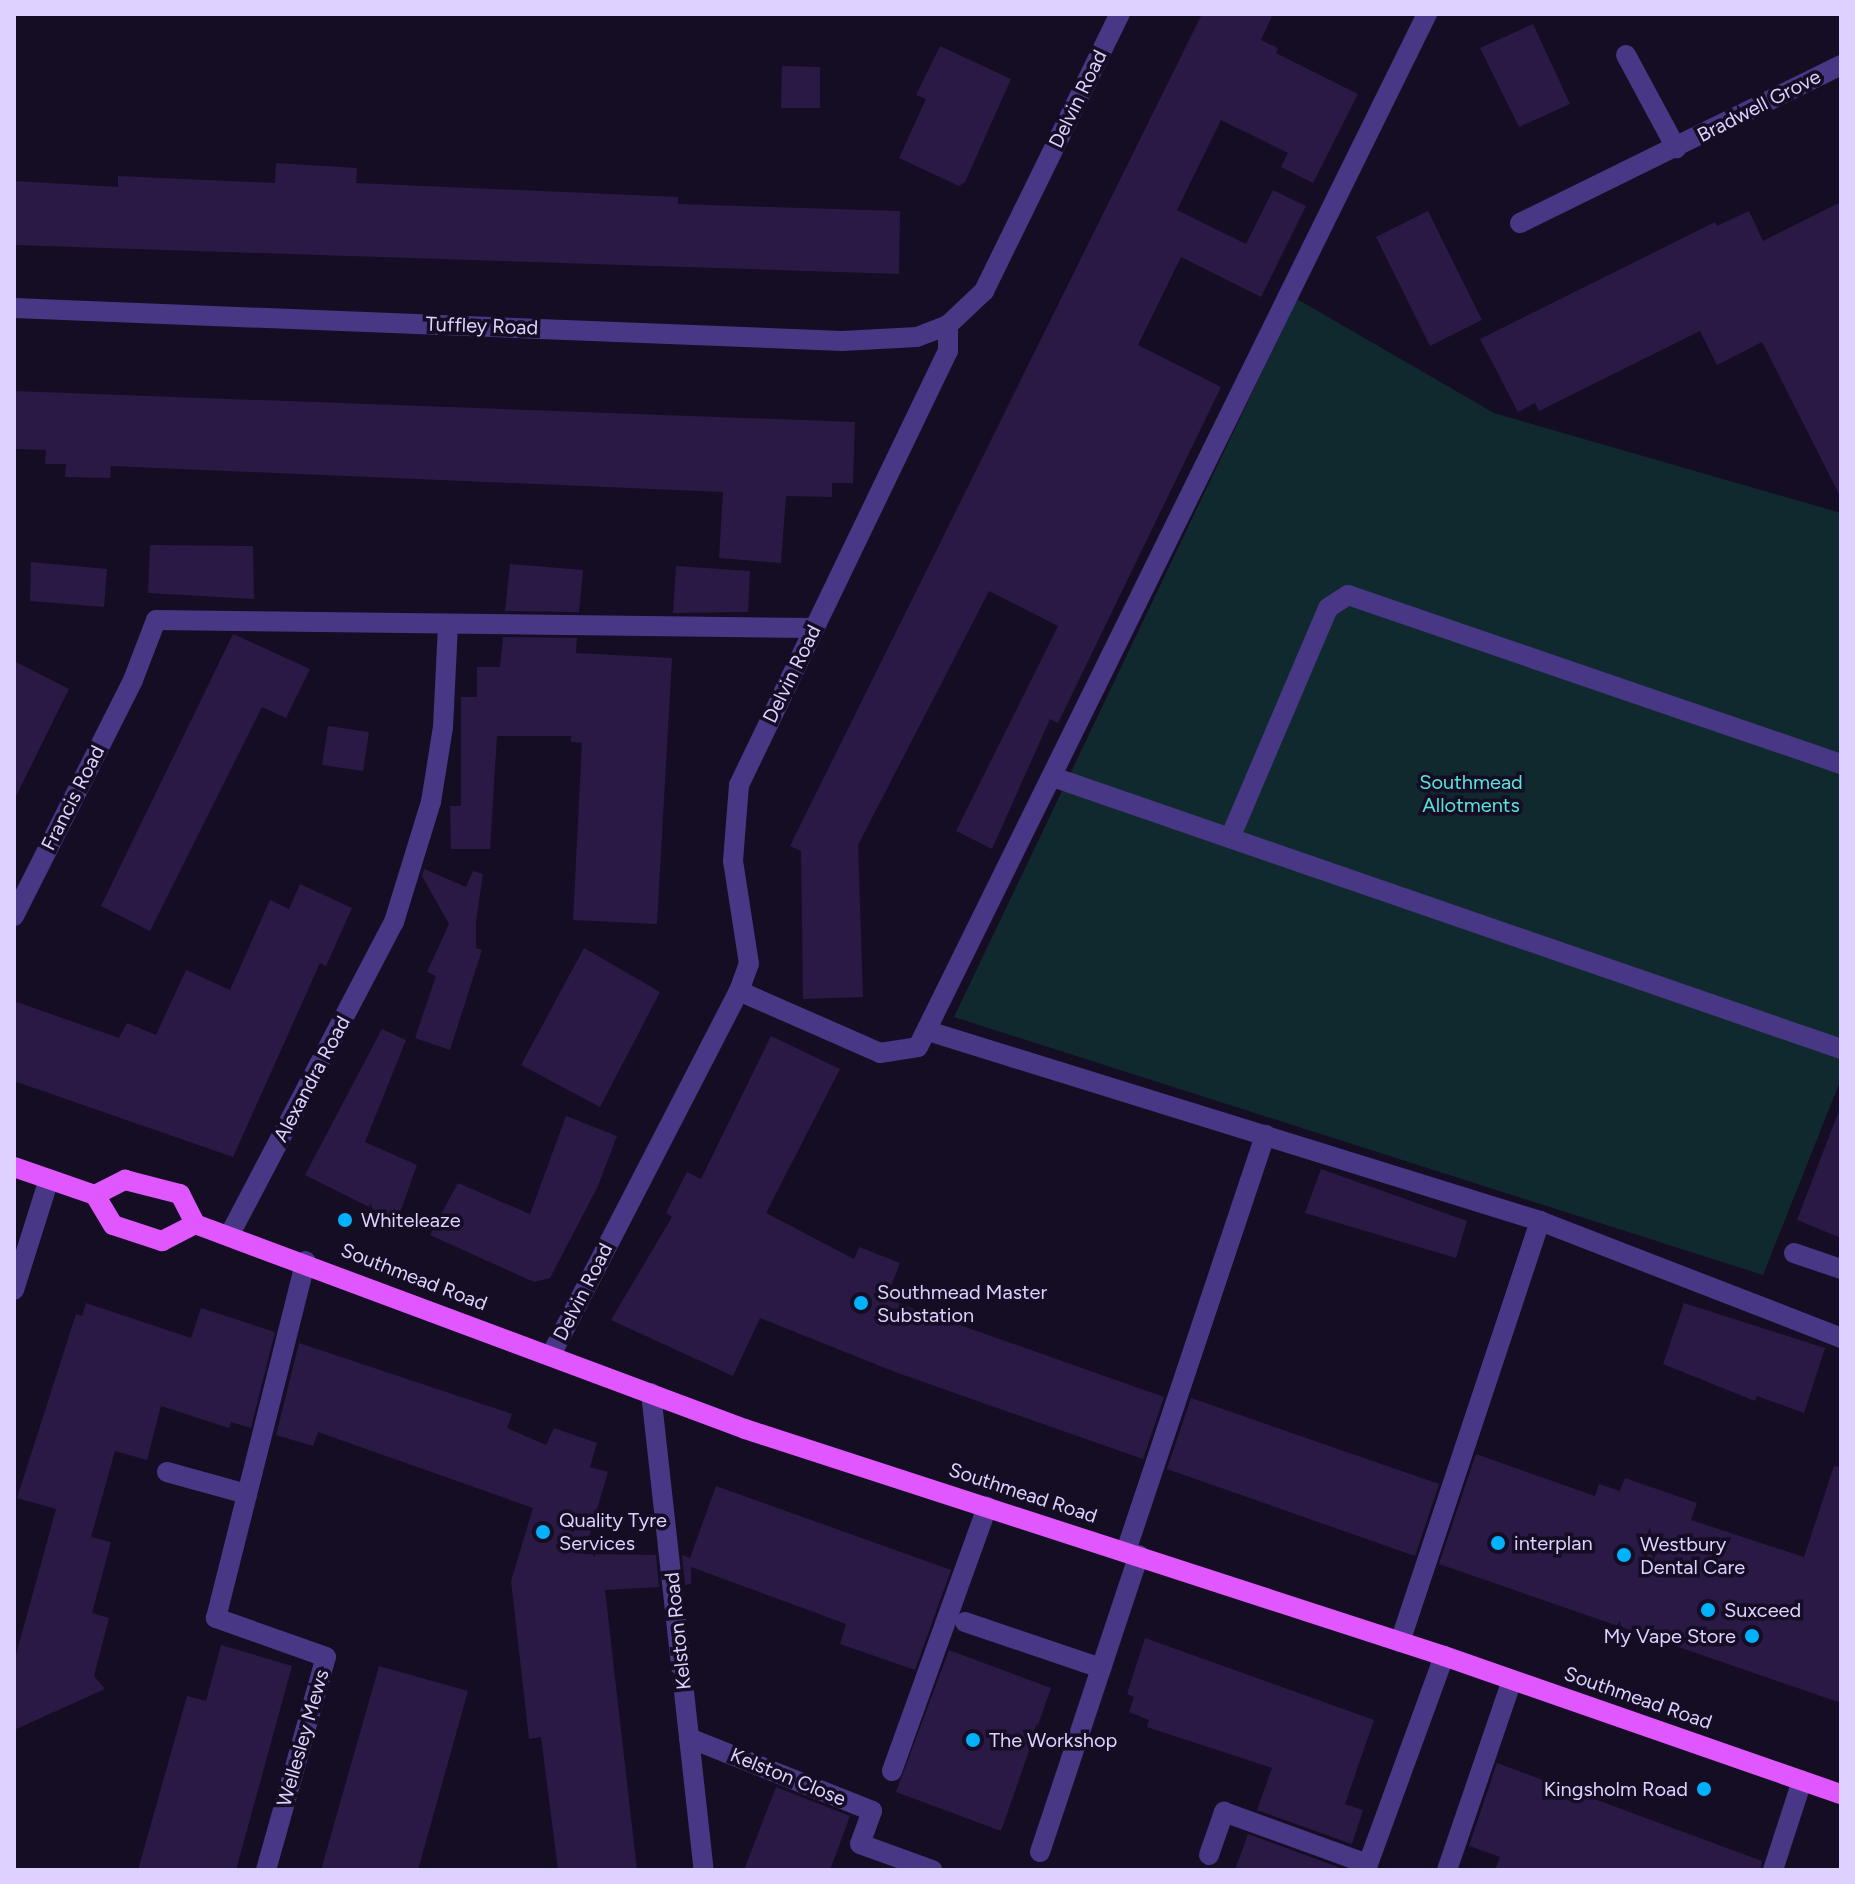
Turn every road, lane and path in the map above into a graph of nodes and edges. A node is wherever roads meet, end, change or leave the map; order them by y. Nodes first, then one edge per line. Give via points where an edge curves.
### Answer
1 (1120, 14) edge
2 (1427, 14) edge
3 (1626, 55) dead end
4 (1841, 65) edge
5 (1676, 148) junction
6 (1520, 223) dead end
7 (14, 308) edge
8 (948, 325) junction
9 (448, 625) junction
10 (815, 628) junction
11 (1841, 764) edge
12 (1053, 777) junction
13 (1230, 838) junction
14 (14, 916) edge
15 (739, 991) junction
16 (928, 1031) junction
17 (1841, 1049) edge
18 (1265, 1135) junction
19 (14, 1167) edge
20 (49, 1179) junction
21 (95, 1195) junction
22 (1540, 1221) junction
23 (195, 1224) junction
24 (229, 1236) junction
25 (1794, 1253) dead end
26 (306, 1261) junction
27 (1841, 1269) edge
28 (14, 1290) edge
29 (1841, 1338) edge
30 (551, 1355) junction
31 (651, 1393) junction
32 (167, 1472) dead end
33 (247, 1494) junction
34 (987, 1507) junction
35 (1133, 1553) junction
36 (965, 1622) dead end
37 (1400, 1642) junction
38 (1444, 1656) junction
39 (1101, 1668) junction
40 (1512, 1680) junction
41 (689, 1738) junction
42 (892, 1771) dead end
43 (1802, 1781) junction
44 (1841, 1794) edge
45 (1040, 1852) dead end
46 (1209, 1855) dead end
47 (266, 1870) edge
48 (704, 1870) edge
49 (932, 1870) edge
50 (1447, 1870) edge
51 (1773, 1870) edge

1 - 8 street, Delvin Road via 984,291
2 - 12 street
3 - 5 street, Bradwell Grove
4 - 5 street, Bradwell Grove
5 - 6 street, Bradwell Grove
7 - 8 street, Tuffley Road via 842,341 917,337
8 - 10 street, Delvin Road via 948,351
9 - 10 street
9 - 14 street, Francis Road via 156,620 133,680
9 - 24 street, Alexandra Road via 443,727 431,802 394,922
10 - 15 street, Delvin Road via 739,785 733,861 749,964
11 - 13 street via 1343,595 1328,608
12 - 13 street
12 - 16 street
13 - 17 street
15 - 16 street via 880,1053 918,1047
15 - 30 street, Delvin Road
16 - 18 street
18 - 22 street
18 - 35 street
19 - 20 main road
20 - 21 main road
20 - 28 street
21 - 23 main road via 113,1225 162,1241
21 - 23 main road via 125,1180 180,1194
22 - 29 street
22 - 37 street
23 - 24 main road, Southmead Road
24 - 26 main road, Southmead Road
25 - 27 street
26 - 30 main road, Southmead Road
26 - 33 street, Wellesley Mews
30 - 31 main road, Southmead Road
31 - 34 main road, Southmead Road
31 - 41 street, Kelston Road
32 - 33 street
33 - 47 street, Wellesley Mews via 216,1618 326,1657
34 - 35 main road, Southmead Road
34 - 42 street
35 - 37 main road, Southmead Road
35 - 39 street
36 - 39 street
37 - 38 main road, Southmead Road
38 - 40 main road, Southmead Road
38 - 46 street via 1368,1864 1224,1812
39 - 45 street
40 - 43 main road, Southmead Road
40 - 50 street
41 - 48 street, Kelston Road
41 - 49 street, Kelston Close via 872,1811 860,1844
43 - 44 main road, Southmead Road
43 - 51 street

